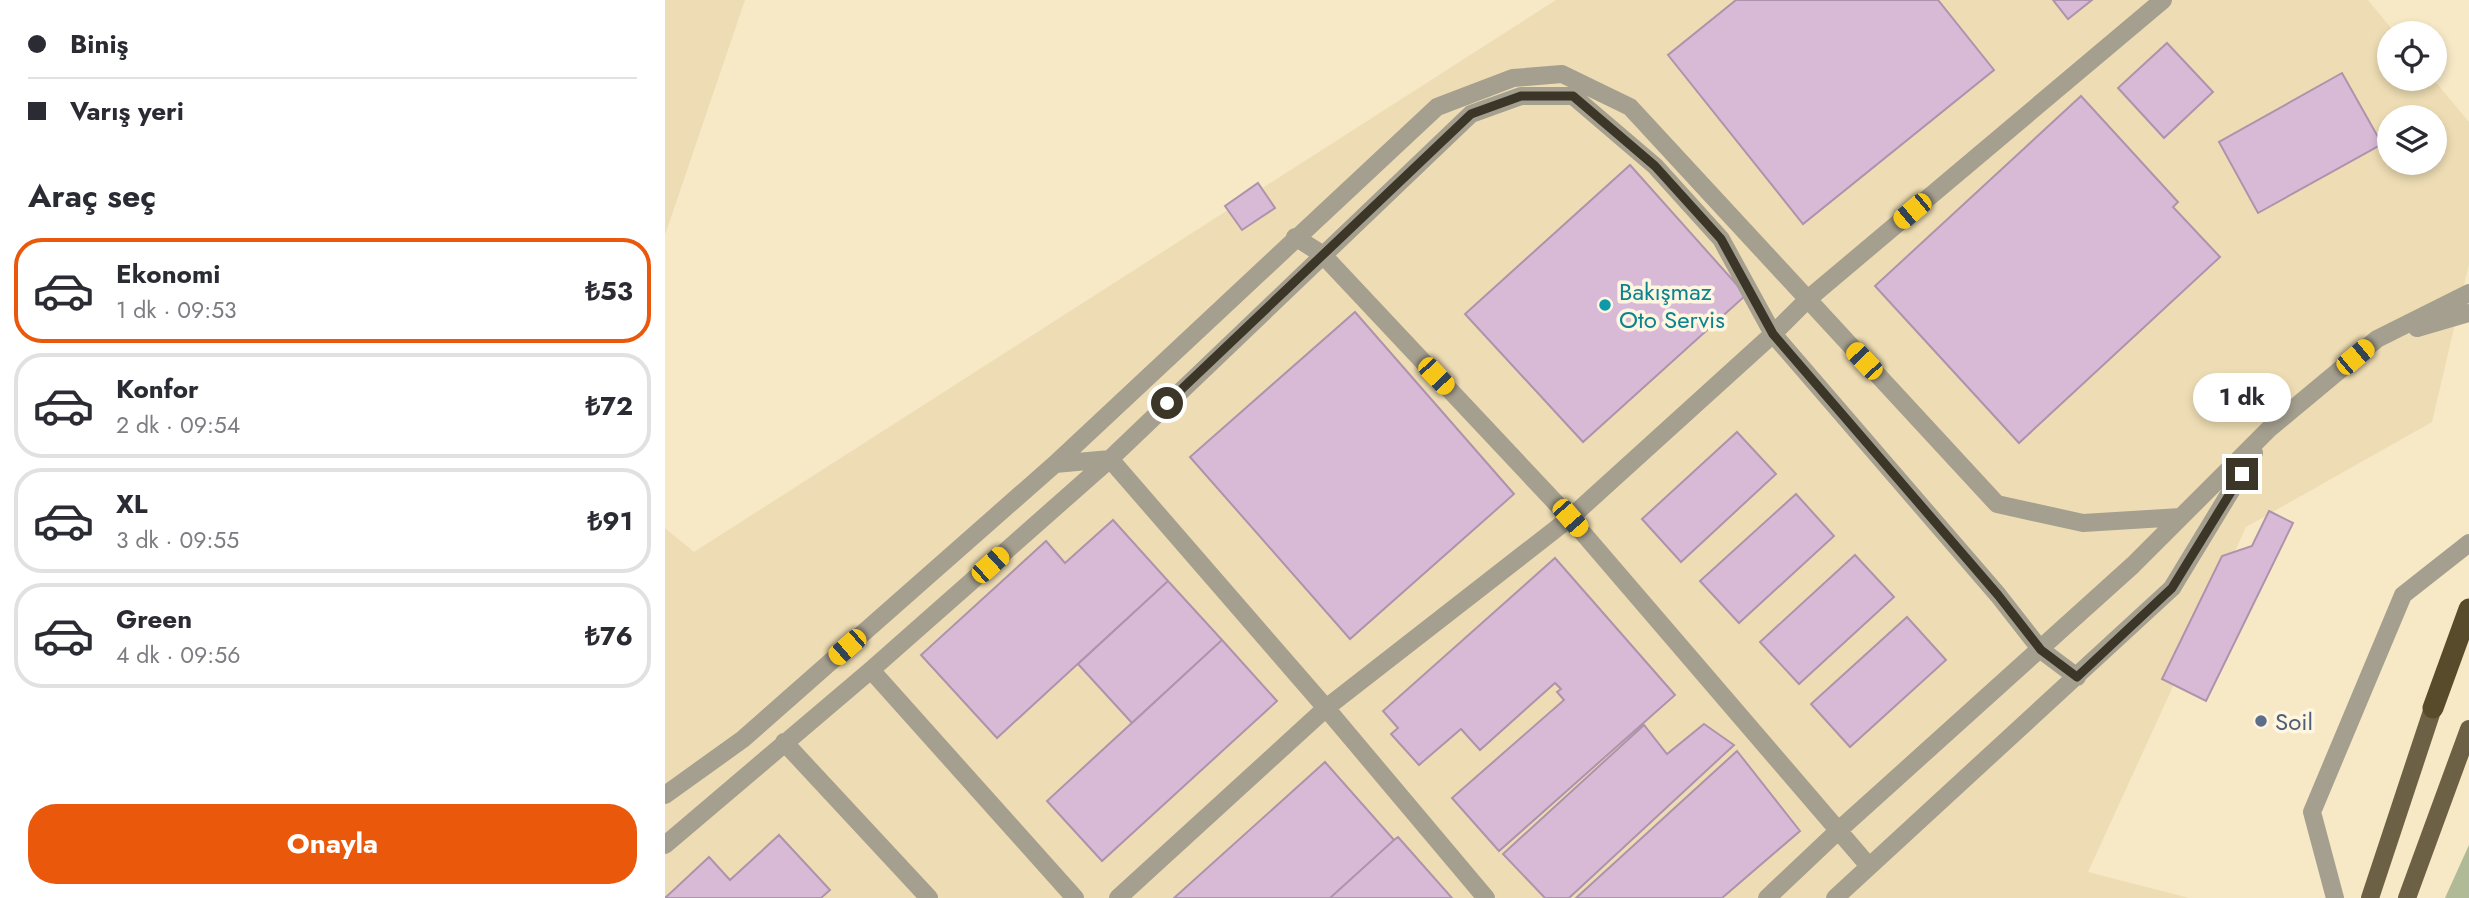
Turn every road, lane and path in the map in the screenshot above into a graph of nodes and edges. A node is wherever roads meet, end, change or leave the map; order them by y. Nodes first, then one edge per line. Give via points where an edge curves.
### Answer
1 (2162, 0) edge
2 (1295, 237) junction
3 (1322, 254) junction
4 (2469, 293) edge
5 (1808, 299) junction
6 (2469, 313) edge
7 (1773, 334) junction
8 (2377, 339) junction
9 (2270, 428) junction
10 (1109, 459) junction
11 (1055, 464) junction
12 (2181, 517) junction
13 (1570, 518) junction
14 (2469, 543) edge
15 (2469, 608) edge
16 (2041, 650) junction
17 (871, 670) junction
18 (2077, 677) junction
19 (1326, 708) junction
20 (2433, 708) joint
21 (2469, 729) edge
22 (784, 742) junction
23 (665, 795) edge
24 (1840, 830) junction
25 (665, 845) edge
26 (1868, 865) junction
27 (929, 898) edge
28 (1075, 898) edge
29 (1118, 898) edge
30 (1486, 898) edge
31 (1767, 898) edge
32 (1835, 898) edge
33 (2335, 898) edge
34 (2370, 898) edge
35 (2407, 898) edge

1 - 5 street
2 - 3 street
2 - 5 street via 1437,107 1513,78 1562,74 1630,107
2 - 11 street
3 - 7 street via 1471,114 1521,96 1573,96 1655,166 1721,239
3 - 10 street
3 - 13 street
4 - 8 street
5 - 7 street
5 - 12 street via 1997,504 2083,523
6 - 8 street
7 - 13 street
7 - 16 street
8 - 9 street
9 - 12 street
9 - 18 street via 2172,588
10 - 11 street
10 - 17 street
10 - 19 street
11 - 23 street via 743,739
12 - 16 street
13 - 19 street
13 - 24 street
14 - 33 street via 2403,595 2312,812
15 - 20 highway
16 - 18 street
16 - 24 street
17 - 22 street
17 - 28 street
18 - 26 street
19 - 29 street
19 - 30 street
20 - 34 main road
21 - 35 main road
22 - 25 street
22 - 27 street
24 - 26 street
24 - 31 street
26 - 32 street

